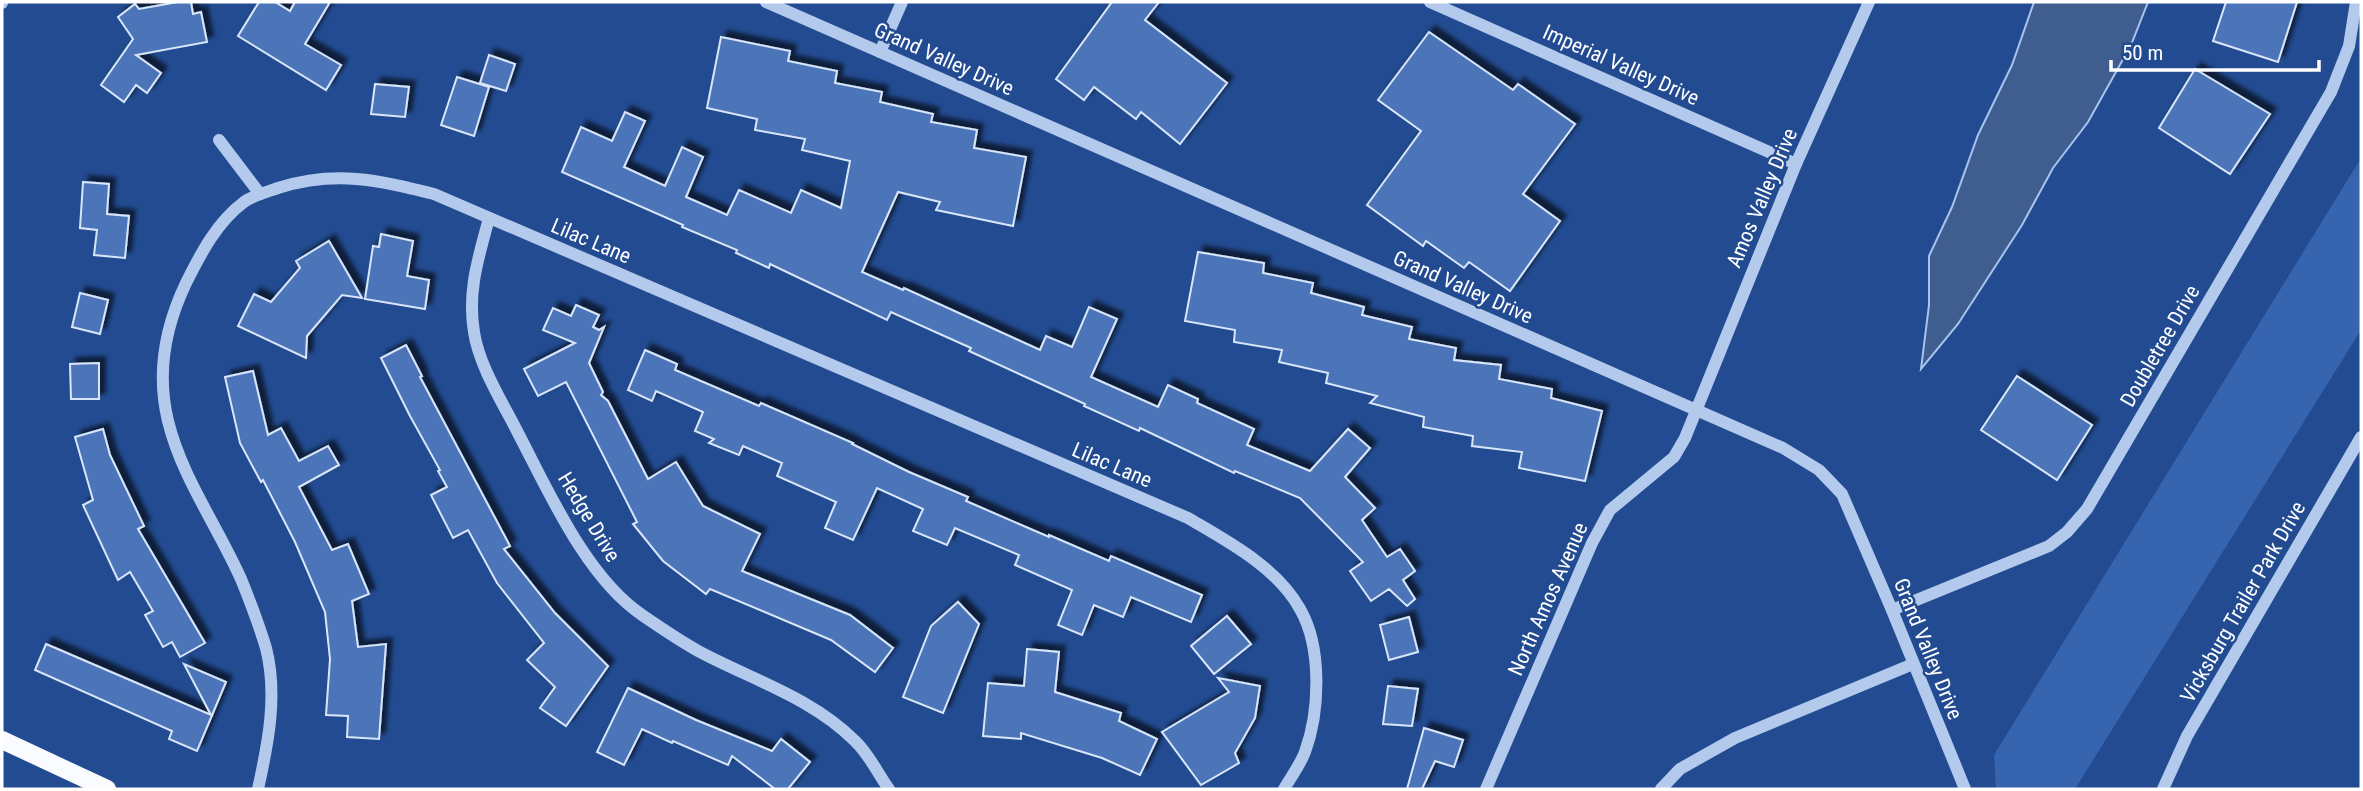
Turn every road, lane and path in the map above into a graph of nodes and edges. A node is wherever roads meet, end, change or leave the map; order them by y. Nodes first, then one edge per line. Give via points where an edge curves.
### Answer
1 (766, 2) edge
2 (902, 2) edge
3 (1430, 2) edge
4 (1869, 2) edge
5 (2356, 2) edge
6 (880, 52) junction
7 (219, 141) dead end
8 (1796, 164) junction
9 (260, 194) junction
10 (489, 218) junction
11 (1695, 410) junction
12 (2361, 437) edge
13 (1892, 610) junction
14 (1913, 664) junction
15 (2, 740) edge
16 (107, 789) edge
17 (258, 789) edge
18 (888, 789) edge
19 (1284, 789) edge
20 (1486, 789) edge
21 (1661, 789) edge
22 (1965, 789) edge
23 (2163, 789) edge

1 - 6 street, Grand Valley Drive
2 - 6 street
3 - 8 street, Imperial Valley Drive
4 - 8 street, Amos Valley Drive
5 - 13 street, Doubletree Drive via 2349,46 2331,92 2087,509 2049,546
6 - 11 street, Grand Valley Drive
7 - 9 street
8 - 11 street, Amos Valley Drive
9 - 10 street, Lilac Lane via 338,176 434,194
9 - 17 street, Lilac Lane via 224,221 202,250 176,304 161,376 167,419 180,461 241,579 266,649 272,708
10 - 18 street, Hedge Drive via 474,273 474,334 490,380 601,576 639,613 700,652 814,709 857,742
10 - 19 street, Lilac Lane via 1188,518 1266,569 1300,609 1316,667 1305,751
11 - 13 street, Grand Valley Drive via 1783,448 1819,470 1842,494
11 - 20 street, North Amos Avenue via 1674,457 1610,510
12 - 23 street, Vicksburg Trailer Park Drive via 2187,736
13 - 14 street, Grand Valley Drive
14 - 21 street via 1735,738 1679,769
14 - 22 street, Grand Valley Drive
15 - 16 main road

